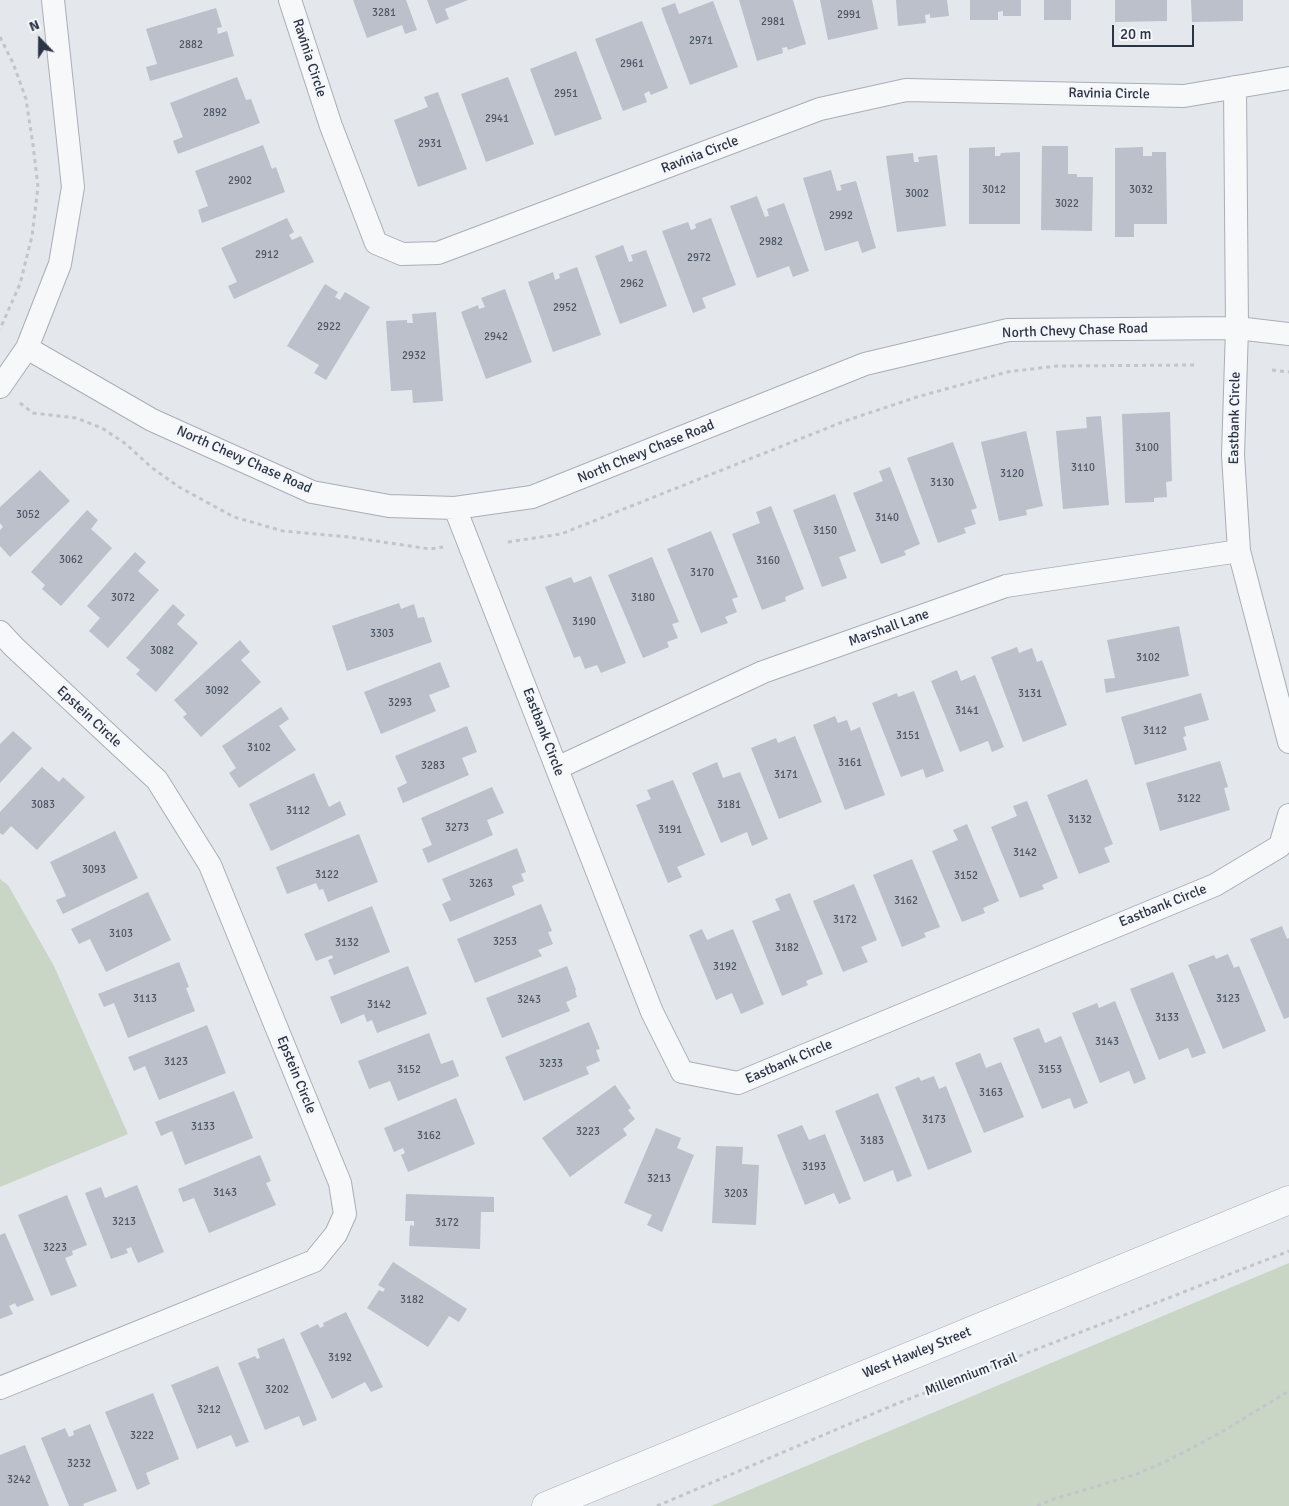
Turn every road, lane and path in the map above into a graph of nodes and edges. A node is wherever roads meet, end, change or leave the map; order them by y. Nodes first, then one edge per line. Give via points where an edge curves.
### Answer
1 (53, 0) edge
2 (290, 0) edge
3 (0, 37) edge
4 (1289, 78) edge
5 (1235, 87) junction
6 (1237, 328) junction
7 (0, 329) edge
8 (1289, 334) edge
9 (27, 348) junction
10 (1195, 365) dead end
11 (1272, 370) dead end
12 (1289, 372) edge
13 (7, 393) edge
14 (456, 508) junction
15 (508, 542) dead end
16 (443, 548) dead end
17 (1240, 552) junction
18 (0, 632) edge
19 (1289, 742) edge
20 (557, 768) junction
21 (1289, 815) edge
22 (1289, 1200) edge
23 (1289, 1252) edge
24 (0, 1388) edge
25 (1289, 1391) edge
26 (546, 1506) edge
27 (657, 1506) edge
28 (1037, 1506) edge

1 - 9 street via 73,187 60,264
2 - 5 street, Ravinia Circle via 331,126 376,243 402,254 438,253 820,109 906,90 1184,96
3 - 7 path via 26,99 38,187 32,236 20,284
4 - 5 street, Ravinia Circle
5 - 6 street, Eastbank Circle
6 - 8 street, North Chevy Chase Road
6 - 14 street, North Chevy Chase Road via 1008,330 865,364 532,497
6 - 17 street, Eastbank Circle via 1233,455
9 - 13 street
9 - 14 street, North Chevy Chase Road via 152,420 312,492 389,506
10 - 15 path via 1056,366 1007,372 845,421 561,534
11 - 12 path
13 - 16 path via 33,413 76,418 102,428 179,487 234,517 283,532
14 - 20 street, Eastbank Circle
17 - 19 street, Eastbank Circle
17 - 20 street, Marshall Lane via 1006,586 763,672
18 - 24 street, Epstein Circle via 157,780 213,869 340,1183 345,1214 336,1234 314,1260
20 - 21 street, Eastbank Circle via 652,1012 682,1072 738,1083 1215,885 1280,846
22 - 26 street, West Hawley Street
23 - 27 path, Millennium Trail via 896,1404
25 - 28 path via 1169,1460 1137,1474

